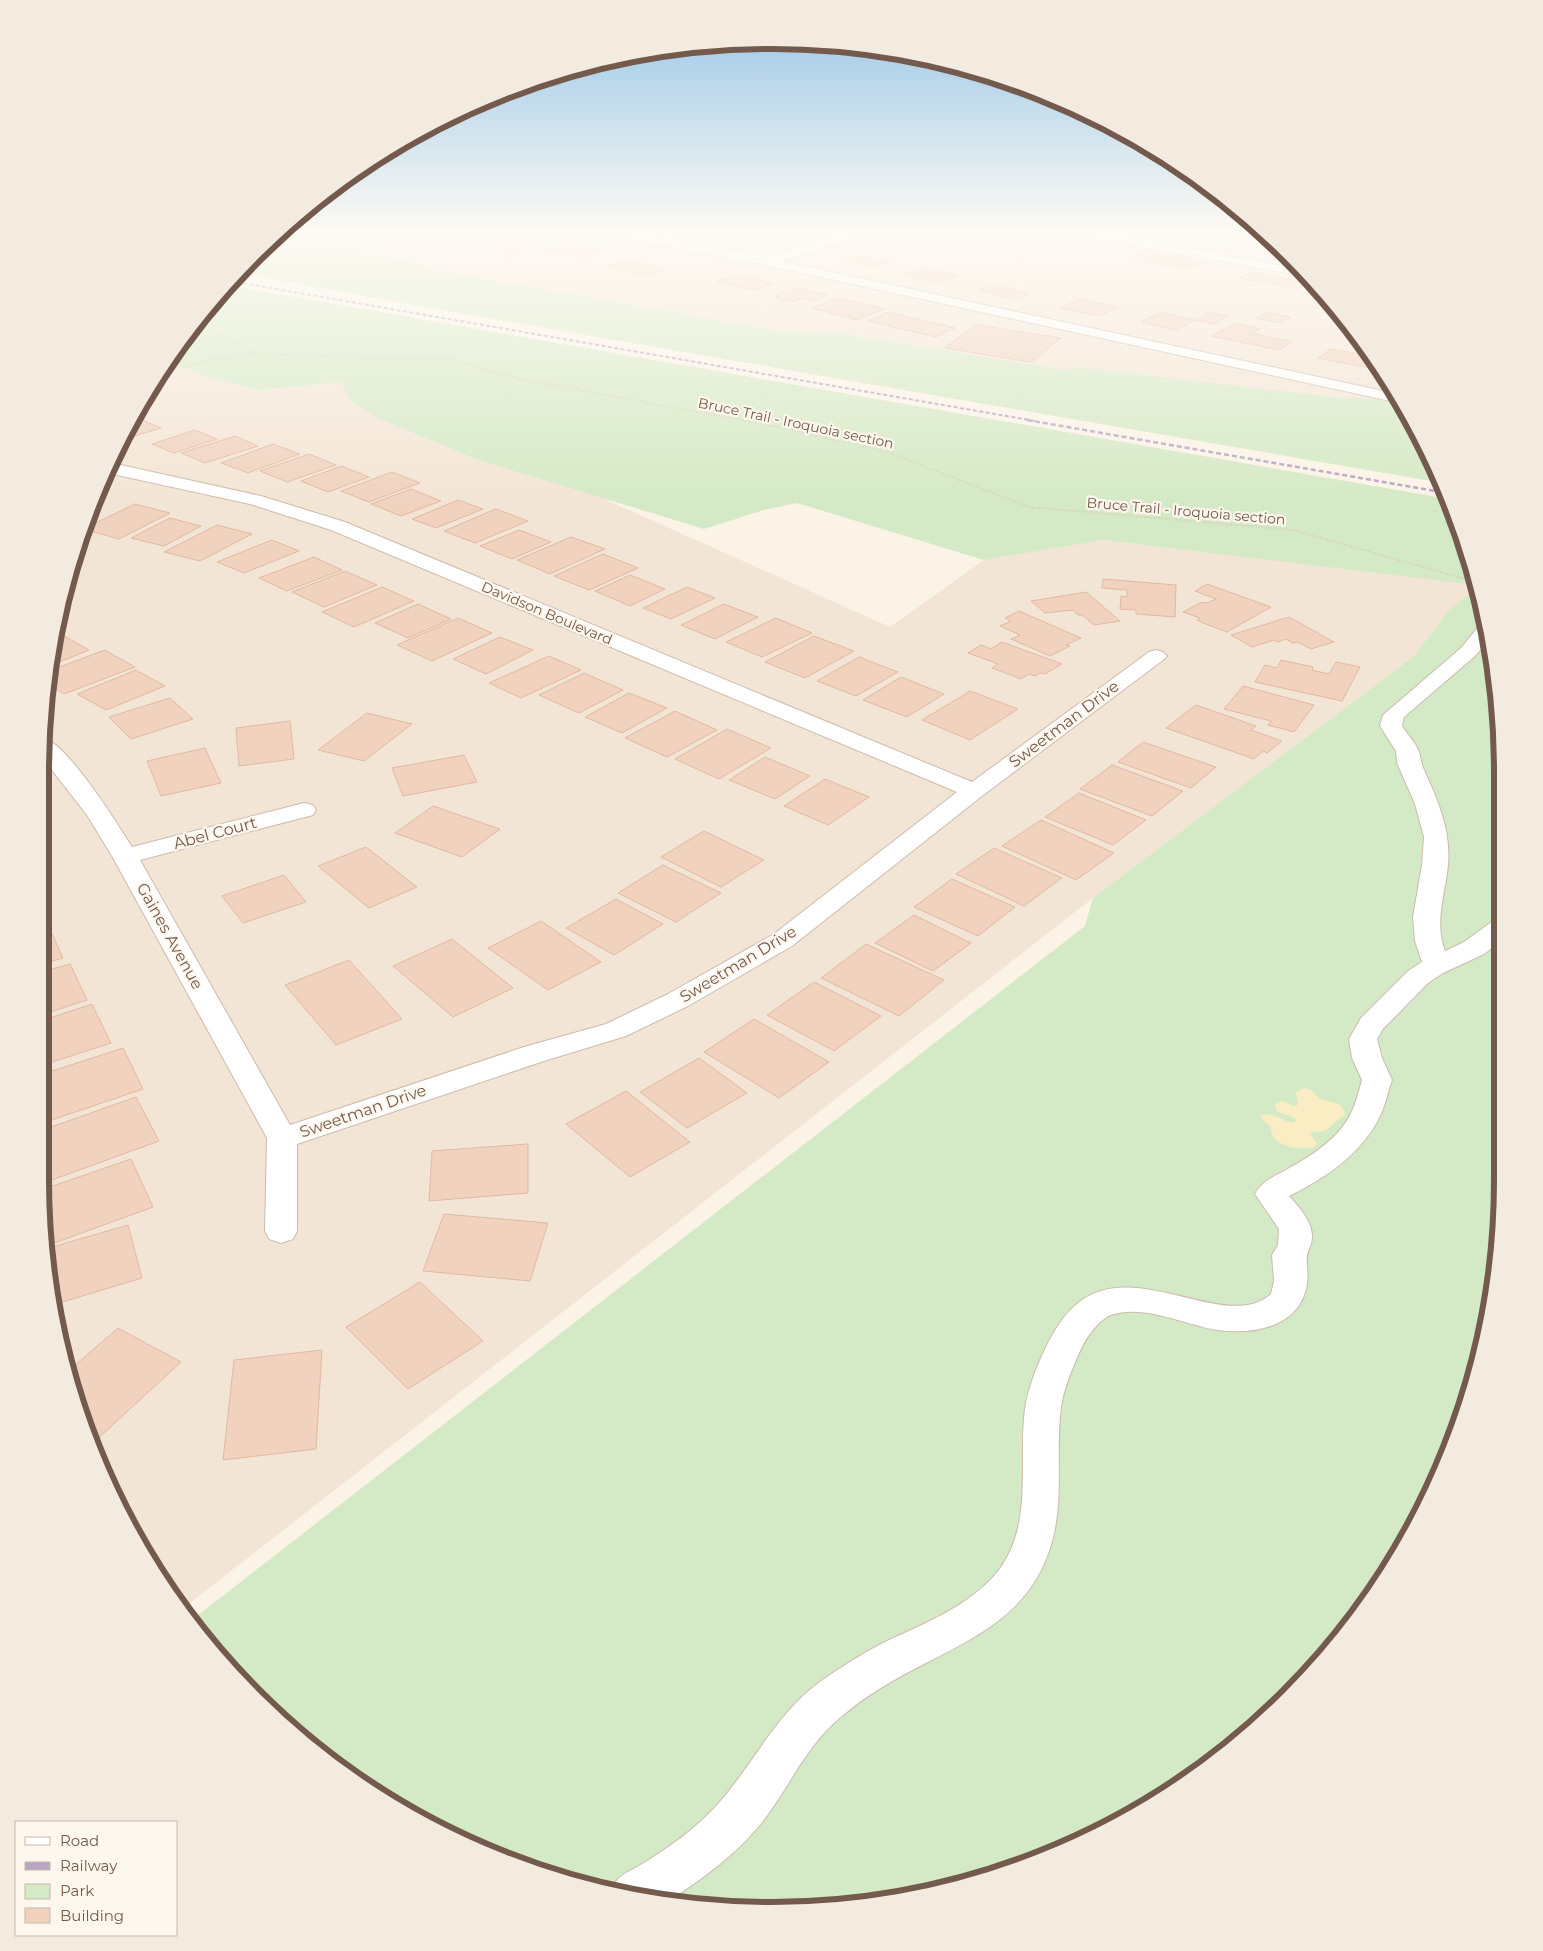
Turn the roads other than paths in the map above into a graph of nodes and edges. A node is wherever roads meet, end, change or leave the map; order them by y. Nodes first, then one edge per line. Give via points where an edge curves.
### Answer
1 (1048, 323) edge
2 (1389, 397) edge
3 (115, 469) edge
4 (1481, 636) edge
5 (1156, 656) dead end
6 (49, 750) edge
7 (974, 791) junction
8 (304, 810) dead end
9 (125, 856) junction
10 (1494, 933) edge
11 (1437, 965) junction
12 (282, 1138) junction
13 (281, 1231) dead end
14 (642, 1890) edge

1 - 2 street
3 - 7 street, Davidson Boulevard via 255,500 338,526
4 - 11 street via 1468,652 1394,715 1391,726 1409,756 1436,837 1436,865 1426,916 1428,941
5 - 7 street, Sweetman Drive
6 - 9 street, Gaines Avenue via 98,812
7 - 12 street, Sweetman Drive via 783,940 678,1000 616,1030
8 - 9 street, Abel Court
9 - 12 street, Gaines Avenue
10 - 11 street via 1474,948
11 - 14 street via 1418,977 1371,1024 1363,1039 1377,1080 1365,1116 1344,1146 1303,1176 1273,1190 1271,1194 1292,1222 1296,1238 1289,1255 1292,1285 1283,1304 1277,1310 1246,1320 1127,1300 1106,1303 1089,1312 1064,1346 1044,1406 1040,1514 1026,1563 1013,1584 987,1609 955,1630 873,1669 806,1720 748,1805 721,1836 688,1862
12 - 13 street

